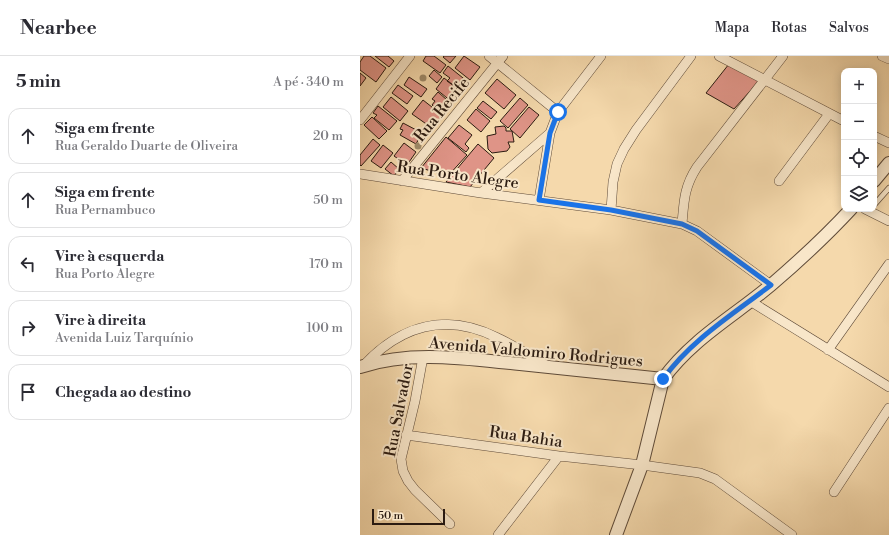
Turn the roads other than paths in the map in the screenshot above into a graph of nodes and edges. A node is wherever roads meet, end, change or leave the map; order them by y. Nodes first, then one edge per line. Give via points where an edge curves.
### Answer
1 (410, 56) edge
2 (489, 56) edge
3 (503, 56) edge
4 (601, 56) edge
5 (691, 56) edge
6 (719, 56) edge
7 (783, 56) edge
8 (882, 56) edge
9 (889, 60) edge
10 (497, 64) junction
11 (766, 79) junction
12 (558, 112) junction
13 (829, 114) junction
14 (360, 120) edge
15 (841, 120) edge
16 (550, 133) junction
17 (877, 137) edge
18 (889, 143) edge
19 (889, 163) edge
20 (360, 174) edge
21 (877, 177) edge
22 (402, 181) junction
23 (779, 181) dead end
24 (889, 188) edge
25 (481, 193) junction
26 (539, 200) junction
27 (877, 201) edge
28 (611, 210) junction
29 (848, 212) edge
30 (876, 212) edge
31 (889, 221) edge
32 (682, 224) junction
33 (889, 264) edge
34 (771, 285) junction
35 (750, 302) junction
36 (828, 350) junction
37 (423, 356) junction
38 (361, 366) edge
39 (549, 367) junction
40 (663, 379) junction
41 (889, 387) edge
42 (889, 408) edge
43 (406, 435) junction
44 (559, 456) junction
45 (642, 465) junction
46 (834, 492) dead end
47 (450, 524) dead end
48 (498, 535) edge
49 (616, 535) edge
50 (792, 535) edge

1 - 14 street
2 - 10 street
3 - 10 street, Rua Recife
4 - 12 street
5 - 28 street via 624,149 617,164
6 - 11 street
7 - 11 street
8 - 9 street
10 - 12 street
10 - 22 street, Rua Recife
11 - 13 street
11 - 32 street via 690,178 686,189
12 - 16 street
13 - 15 street
13 - 23 street
16 - 25 street
16 - 26 street
17 - 18 street
19 - 21 street
20 - 22 street, Rua Porto Alegre
22 - 25 street, Rua Porto Alegre
24 - 27 lane
25 - 26 street, Rua Porto Alegre
26 - 28 street, Rua Porto Alegre
28 - 32 street, Rua Porto Alegre
29 - 34 street
30 - 31 street
32 - 34 street, Rua Porto Alegre via 697,231
33 - 36 street
34 - 35 street
35 - 36 street
35 - 40 street via 696,342
36 - 41 street
37 - 38 street, Avenida Valdomiro Rodrigues
37 - 39 street, Avenida Valdomiro Rodrigues
37 - 43 street, Rua Salvador
38 - 39 street via 394,339 412,330 435,324 452,324 498,337
39 - 40 street, Avenida Valdomiro Rodrigues
40 - 45 street
42 - 46 street
43 - 44 street, Rua Bahia
43 - 47 street, Rua Salvador via 401,460 403,471 415,490
44 - 45 street, Rua Bahia
44 - 48 street
45 - 49 street
45 - 50 street, Rua Bahia via 700,473 715,478

